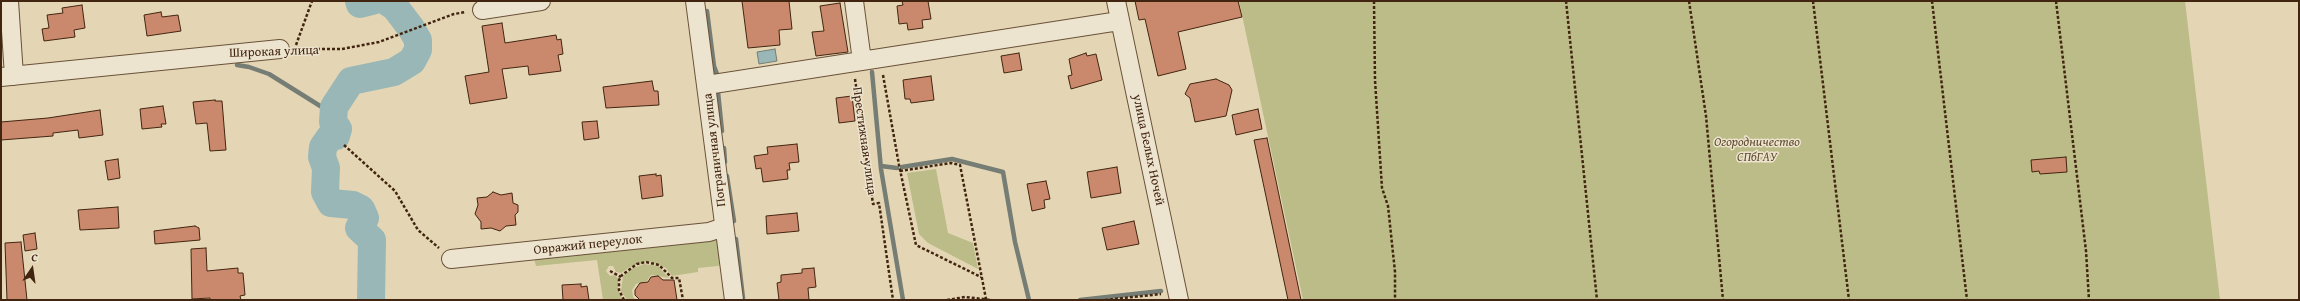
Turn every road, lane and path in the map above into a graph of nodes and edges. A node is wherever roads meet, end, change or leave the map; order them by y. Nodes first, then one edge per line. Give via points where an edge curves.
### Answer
1 (9, 1) edge
2 (312, 1) edge
3 (541, 1) edge
4 (695, 1) edge
5 (854, 1) edge
6 (1116, 1) edge
7 (1374, 1) edge
8 (1566, 1) edge
9 (1689, 1) edge
10 (1813, 1) edge
11 (1932, 1) edge
12 (2056, 1) edge
13 (482, 10) joint
14 (1119, 22) junction
15 (287, 49) junction
16 (881, 58) junction
17 (862, 61) junction
18 (7, 76) edge
19 (707, 85) junction
20 (344, 145) dead end
21 (900, 171) junction
22 (724, 228) junction
23 (452, 260) joint
24 (610, 271) dead end
25 (621, 277) junction
26 (981, 277) junction
27 (1178, 296) edge
28 (986, 299) junction
29 (624, 300) edge
30 (683, 300) edge
31 (734, 300) edge
32 (893, 300) edge
33 (947, 300) edge
34 (992, 300) edge
35 (1106, 300) edge
36 (1395, 300) edge
37 (1597, 300) edge
38 (1723, 300) edge
39 (1849, 300) edge
40 (1967, 300) edge
41 (2089, 300) edge

1 - 18 street
2 - 15 path
3 - 13 street
4 - 19 street, Пограничная улица
5 - 17 street
6 - 14 street, улица Белых Ночей
7 - 36 path via 1375,80 1382,188 1388,206
8 - 37 path
9 - 38 path via 1706,116
10 - 39 path
11 - 40 path
12 - 41 path via 2086,251
13 - 15 path, Широкая улица via 454,14 379,42 342,49
14 - 16 street
14 - 27 street, улица Белых Ночей
15 - 18 street, Широкая улица
16 - 17 street
16 - 21 path
17 - 19 street
17 - 32 path, Престижная улица via 854,72 873,204 879,204
19 - 22 street, Пограничная улица
20 - 23 path via 395,191 418,230
21 - 26 path via 916,245
21 - 26 path via 951,163 960,165
22 - 23 street, Овражий переулок via 709,232
22 - 31 street, Пограничная улица
24 - 25 path
25 - 29 path via 619,290
25 - 30 path via 637,264 646,262 659,265 672,278 679,278
26 - 28 path
27 - 35 path
28 - 33 path via 965,297
28 - 34 path

